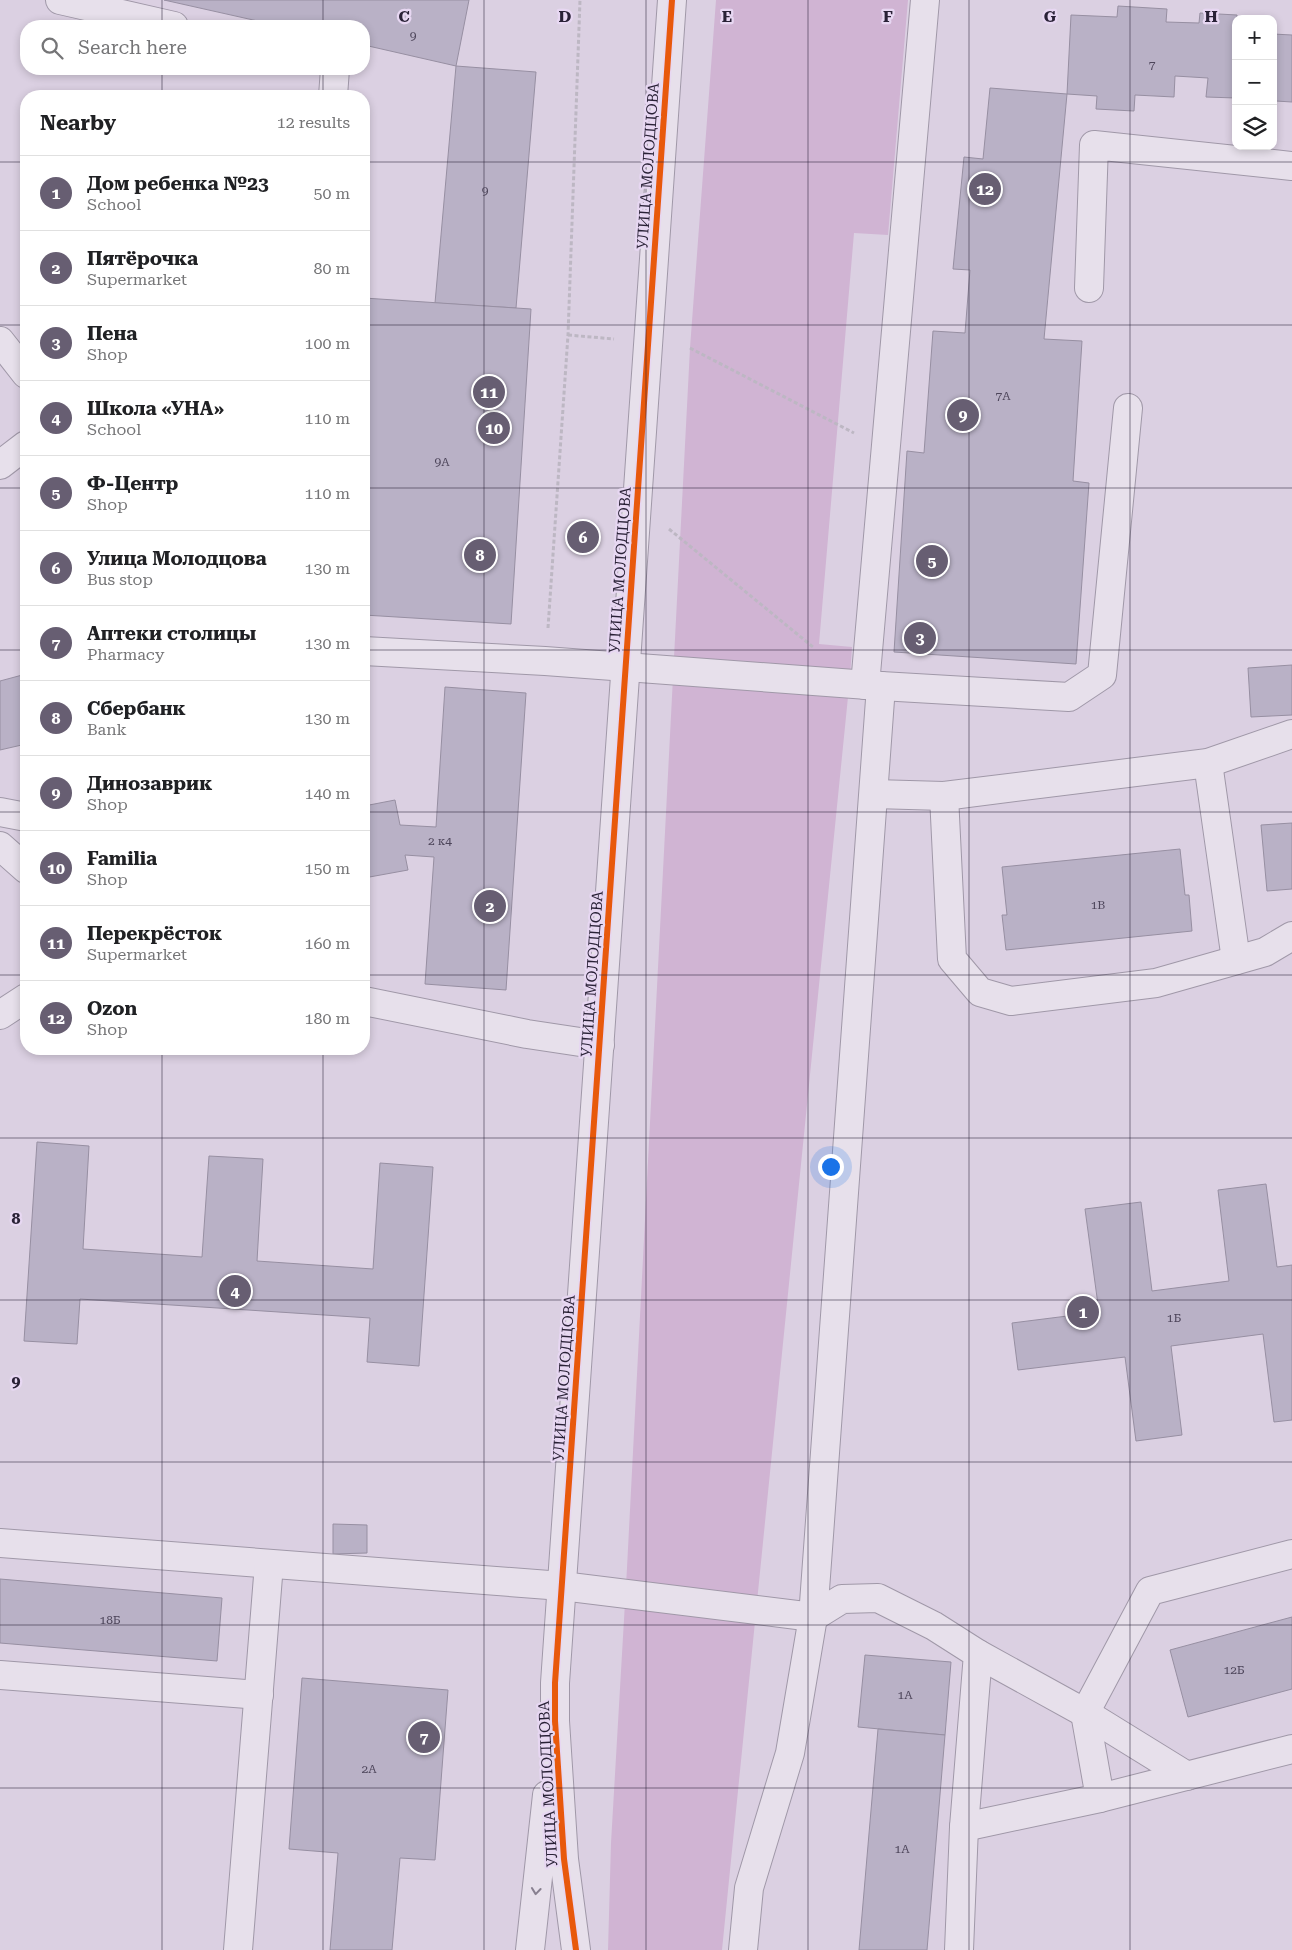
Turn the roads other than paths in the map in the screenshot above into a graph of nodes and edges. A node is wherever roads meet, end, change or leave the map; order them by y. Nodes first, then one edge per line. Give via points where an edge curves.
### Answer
1 (60, 0) edge
2 (672, 0) edge
3 (925, 0) edge
4 (148, 20) edge
5 (335, 75) edge
6 (333, 90) edge
7 (1292, 166) edge
8 (1089, 288) dead end
9 (0, 340) edge
10 (20, 366) edge
11 (1128, 408) dead end
12 (20, 450) edge
13 (0, 465) edge
14 (370, 651) edge
15 (626, 666) junction
16 (873, 686) junction
17 (1292, 734) edge
18 (1208, 763) junction
19 (874, 794) junction
20 (944, 796) junction
21 (0, 812) edge
22 (20, 816) edge
23 (0, 846) edge
24 (20, 864) edge
25 (1292, 936) edge
26 (1236, 960) junction
27 (20, 1002) edge
28 (370, 1002) edge
29 (0, 1015) edge
30 (600, 1044) junction
31 (0, 1543) edge
32 (1292, 1554) edge
33 (269, 1564) junction
34 (562, 1586) junction
35 (812, 1617) junction
36 (978, 1654) junction
37 (0, 1675) edge
38 (259, 1695) junction
39 (1085, 1713) junction
40 (555, 1721) junction
41 (1292, 1749) edge
42 (1187, 1776) junction
43 (1100, 1798) junction
44 (964, 1827) junction
45 (238, 1950) edge
46 (530, 1950) edge
47 (576, 1950) edge
48 (743, 1950) edge
49 (958, 1950) edge

1 - 4 street
2 - 15 street, УЛИЦА МОЛОДЦОВА
3 - 16 street via 886,451
5 - 6 street
7 - 8 street via 1094,145
9 - 10 street
11 - 16 street via 1102,675 1069,697
12 - 13 street
14 - 15 street
15 - 16 street
15 - 30 street, УЛИЦА МОЛОДЦОВА
16 - 19 street
17 - 18 street
18 - 20 street
18 - 26 street
19 - 20 street
19 - 35 street
20 - 26 street via 952,959 980,992 1011,1001 1156,983
21 - 22 street
23 - 24 street
25 - 26 street via 1265,952
27 - 29 street
28 - 30 street via 527,1034
30 - 34 street, УЛИЦА МОЛОДЦОВА
31 - 33 street
32 - 39 street via 1150,1591
33 - 34 street
33 - 38 street
34 - 35 street
34 - 40 street, УЛИЦА МОЛОДЦОВА
35 - 36 street via 842,1599 878,1598 934,1626
35 - 48 street via 790,1753 749,1888
36 - 39 street
36 - 44 street
37 - 38 street
38 - 45 street
39 - 42 street
39 - 43 street
40 -> 46 street, УЛИЦА МОЛОДЦОВА
40 - 47 street, УЛИЦА МОЛОДЦОВА via 564,1859
41 - 42 street
42 - 43 street
43 - 44 street
44 - 49 street

